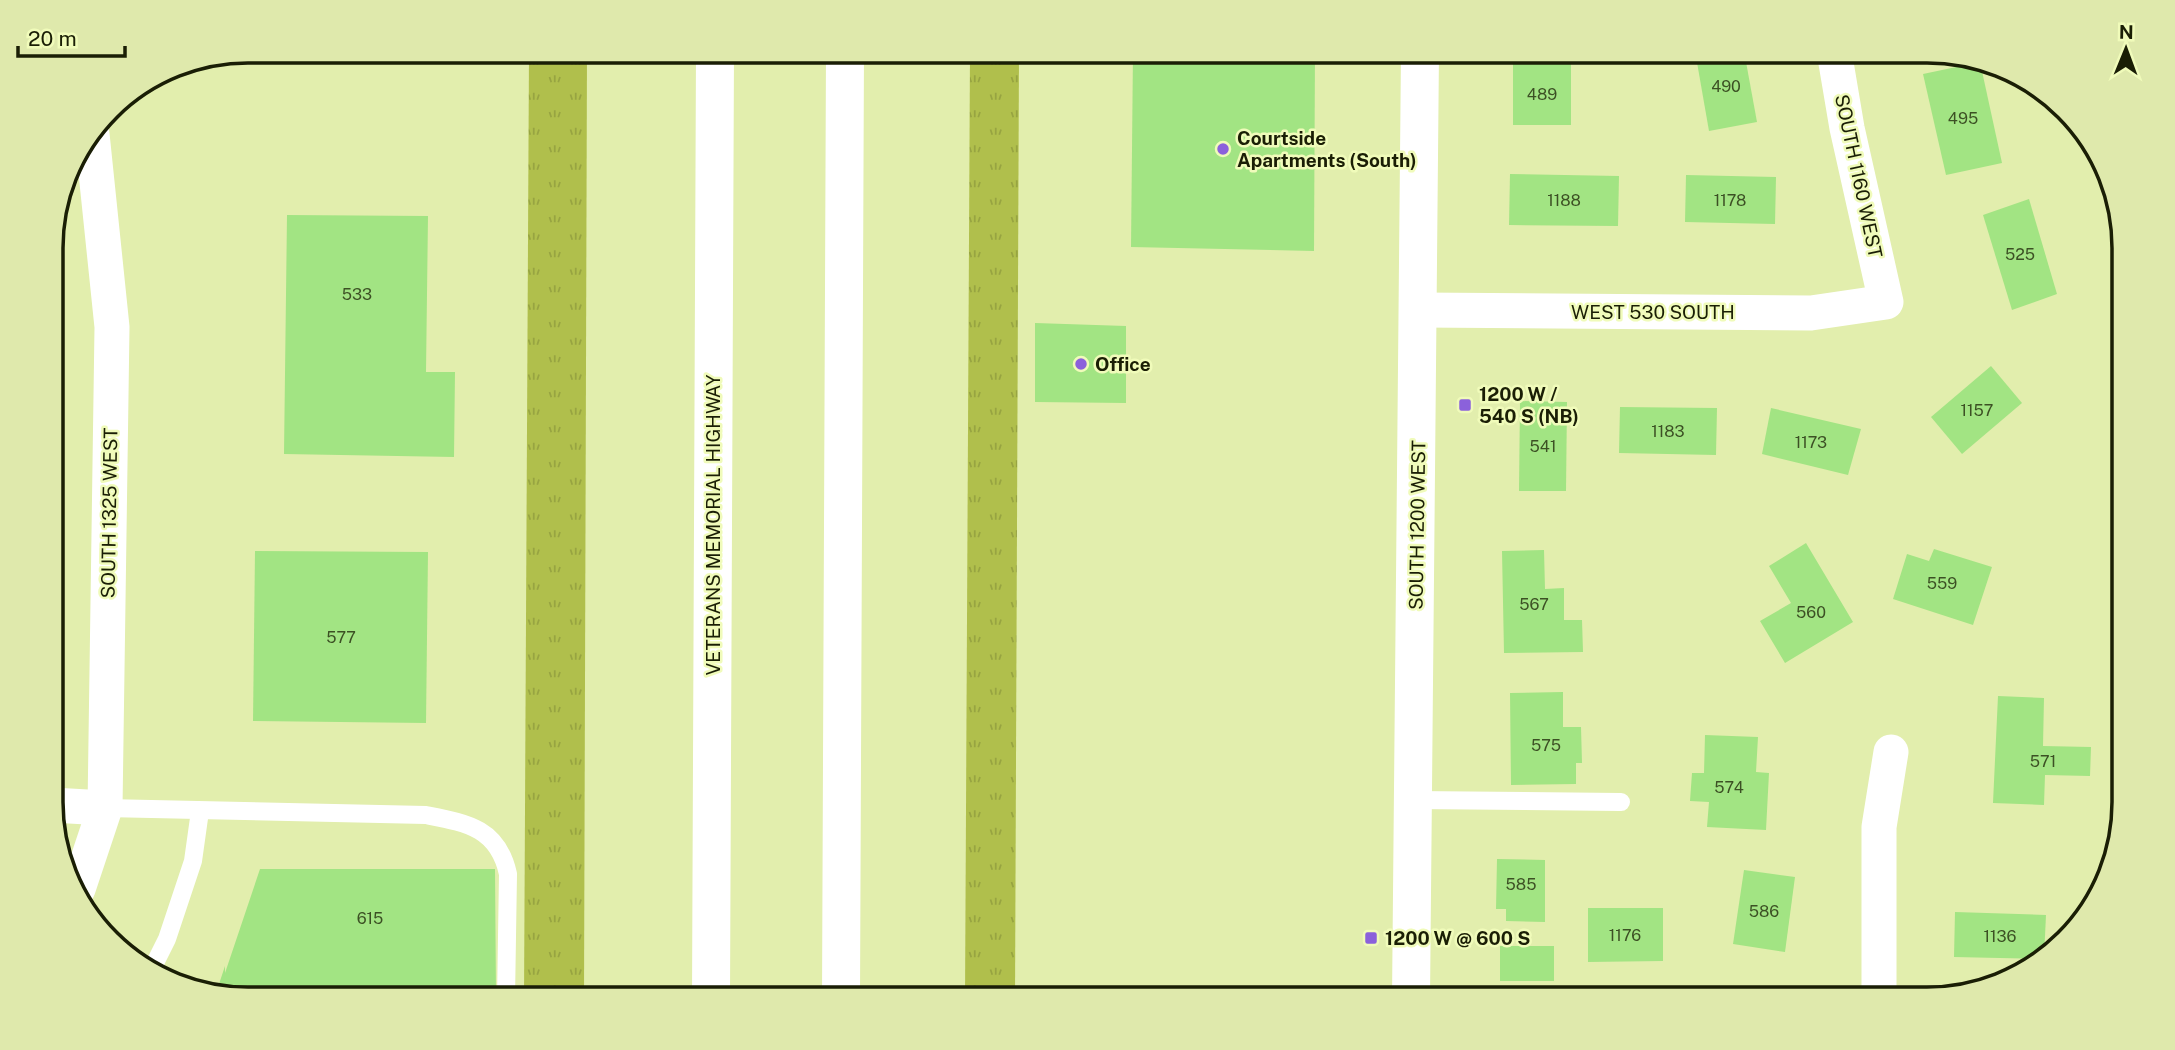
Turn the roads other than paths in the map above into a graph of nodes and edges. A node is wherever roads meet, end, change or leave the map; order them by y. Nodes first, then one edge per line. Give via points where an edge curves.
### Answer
1 (715, 63) edge
2 (845, 63) edge
3 (1420, 63) edge
4 (1836, 63) edge
5 (93, 146) edge
6 (1886, 302) joint
7 (1419, 310) junction
8 (1891, 752) dead end
9 (1413, 800) junction
10 (1621, 802) dead end
11 (63, 806) edge
12 (105, 808) junction
13 (200, 811) junction
14 (81, 881) edge
15 (155, 962) edge
16 (506, 987) edge
17 (711, 987) edge
18 (841, 987) edge
19 (1411, 987) edge
20 (1879, 987) edge

1 - 17 main road, VETERANS MEMORIAL HIGHWAY
2 - 18 main road
3 - 7 main road, SOUTH 1200 WEST
4 - 6 street, SOUTH 1160 WEST
5 - 12 street, SOUTH 1325 WEST via 112,327
6 - 7 street, WEST 530 SOUTH via 1811,313
7 - 9 main road, SOUTH 1200 WEST
8 - 20 street via 1879,828
9 - 10 lane
9 - 19 main road, SOUTH 1200 WEST
11 - 12 street
12 - 13 lane
12 - 14 street, SOUTH 1325 WEST
13 - 15 lane via 193,860
13 - 16 lane via 426,815 463,822 488,835 504,855 509,874

